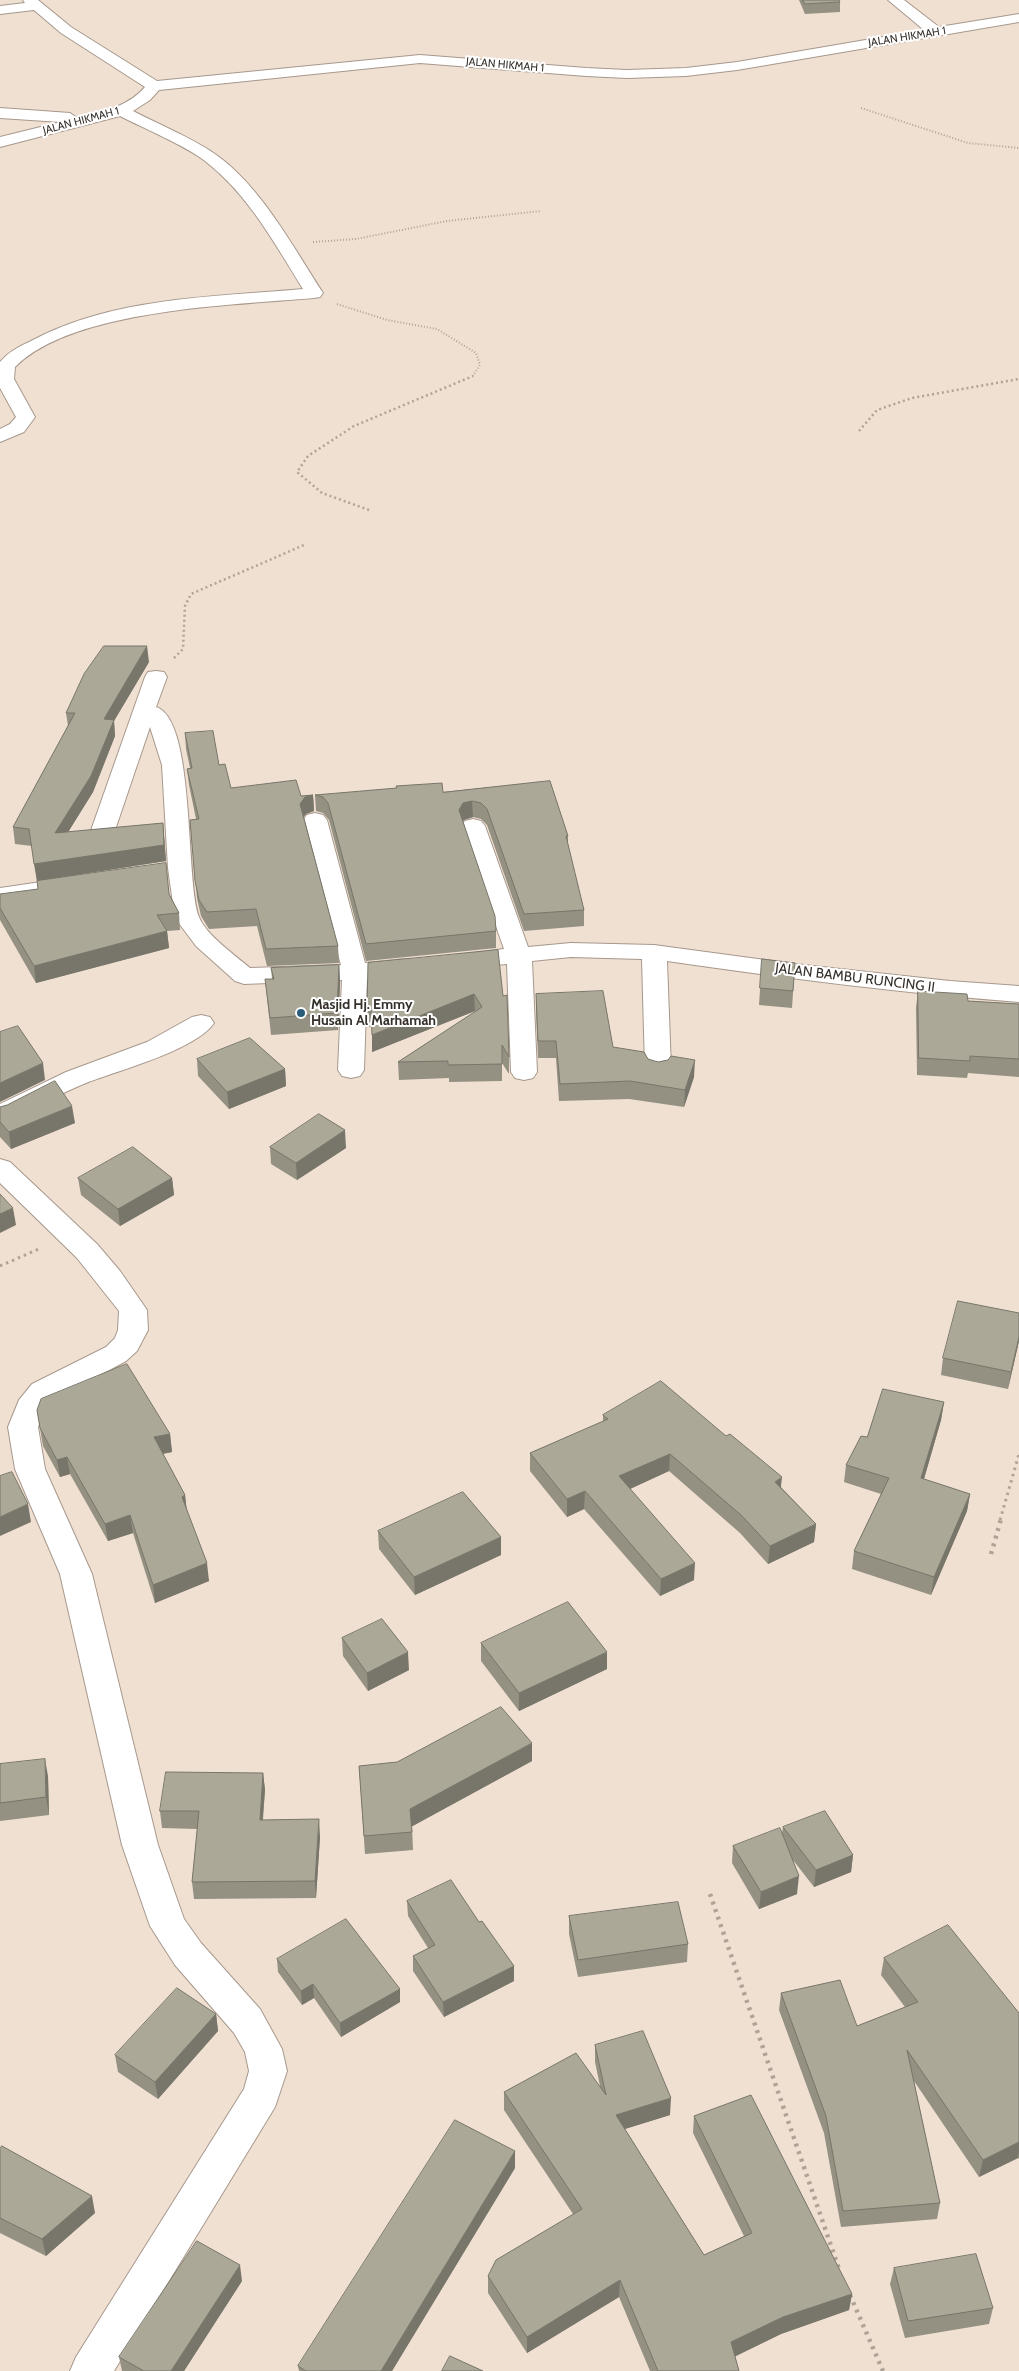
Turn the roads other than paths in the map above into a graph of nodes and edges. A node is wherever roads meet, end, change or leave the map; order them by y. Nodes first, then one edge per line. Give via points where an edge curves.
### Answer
1 (895, 0) edge
2 (34, 3) edge
3 (0, 10) edge
4 (1019, 18) edge
5 (936, 32) junction
6 (154, 86) junction
7 (122, 111) junction
8 (0, 112) edge
9 (77, 122) junction
10 (0, 142) edge
11 (0, 436) edge
12 (156, 676) road end
13 (144, 711) junction
14 (315, 820) dead end
15 (473, 826) dead end
16 (100, 836) edge
17 (95, 881) edge
18 (0, 894) edge
19 (654, 952) junction
20 (519, 956) junction
21 (355, 971) junction
22 (1019, 994) edge
23 (201, 1023) dead end
24 (658, 1068) edge
25 (350, 1070) dead end
26 (524, 1072) dead end
27 (0, 1115) edge
28 (0, 1168) edge
29 (91, 2371) edge

1 - 5 street
2 - 3 street
2 - 6 street via 66,30
4 - 5 street, JALAN HIKMAH 1
5 - 6 street, JALAN HIKMAH 1 via 737,66 664,73 586,72 420,59
6 - 7 street, JALAN HIKMAH 1 via 145,97
7 - 9 street, JALAN HIKMAH 1
7 - 11 street via 209,157 238,182 314,293 134,313 60,333 9,362 4,373 26,417 17,428
8 - 9 street via 68,117
9 - 10 street, JALAN HIKMAH 1
12 - 13 street
13 - 16 street
13 - 21 street, JALAN BAMBU RUNCING II via 158,718 174,765 171,870 187,918 205,941 244,976
14 - 21 street
15 - 20 street
17 - 18 street
19 - 20 street, JALAN BAMBU RUNCING II via 571,950
19 - 22 street, JALAN BAMBU RUNCING II via 795,972
19 - 24 street
20 - 21 street, JALAN BAMBU RUNCING II
20 - 26 street
21 - 25 street
23 - 27 street via 152,1050 74,1079
28 - 29 street via 71,1235 110,1278 133,1310 133,1330 127,1344 116,1354 43,1392 30,1408 23,1428 30,1469 76,1574 140,1845 168,1926 247,2022 263,2049 268,2071 262,2095

